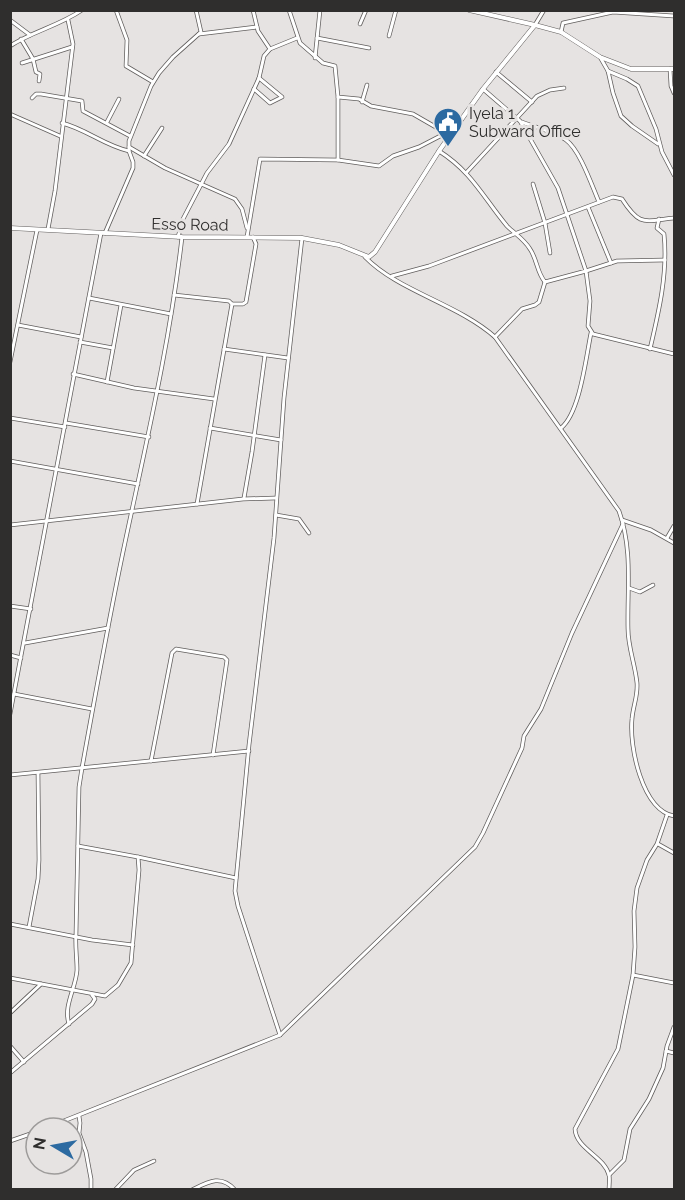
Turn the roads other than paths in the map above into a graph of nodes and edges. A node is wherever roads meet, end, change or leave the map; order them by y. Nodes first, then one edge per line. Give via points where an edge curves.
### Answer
1 (82, 10) edge
2 (116, 10) edge
3 (196, 10) edge
4 (289, 10) edge
5 (320, 10) edge
6 (366, 10) edge
7 (396, 10) edge
8 (469, 10) edge
9 (544, 10) edge
10 (253, 11) edge
11 (675, 16) edge
12 (10, 20) edge
13 (68, 20) junction
14 (360, 24) dead end
15 (535, 25) junction
16 (256, 27) junction
17 (561, 32) junction
18 (199, 34) junction
19 (30, 35) junction
20 (389, 36) dead end
21 (297, 38) junction
22 (317, 38) junction
23 (21, 39) junction
24 (10, 46) edge
25 (72, 47) junction
26 (369, 48) dead end
27 (270, 50) junction
28 (600, 57) junction
29 (315, 58) junction
30 (33, 59) junction
31 (22, 63) dead end
32 (672, 69) edge
33 (609, 71) junction
34 (496, 72) junction
35 (259, 78) junction
36 (39, 81) dead end
37 (153, 82) junction
38 (367, 85) dead end
39 (564, 88) dead end
40 (254, 89) junction
41 (483, 89) junction
42 (675, 93) edge
43 (66, 97) junction
44 (338, 97) junction
45 (32, 98) dead end
46 (120, 99) dead end
47 (362, 102) junction
48 (532, 102) junction
49 (10, 114) edge
50 (519, 119) junction
51 (107, 122) junction
52 (62, 123) junction
53 (162, 128) dead end
54 (448, 135) junction
55 (60, 136) junction
56 (130, 136) junction
57 (660, 145) junction
58 (129, 149) junction
59 (439, 151) junction
60 (144, 156) junction
61 (338, 160) junction
62 (466, 173) junction
63 (674, 174) edge
64 (201, 183) junction
65 (532, 184) dead end
66 (598, 202) junction
67 (588, 207) junction
68 (567, 213) junction
69 (675, 218) edge
70 (659, 219) junction
71 (545, 223) junction
72 (10, 228) edge
73 (37, 230) junction
74 (47, 231) junction
75 (103, 233) junction
76 (515, 233) junction
77 (248, 235) junction
78 (180, 237) junction
79 (253, 237) junction
80 (302, 238) junction
81 (550, 253) dead end
82 (365, 257) junction
83 (665, 260) junction
84 (611, 263) junction
85 (586, 271) junction
86 (391, 276) junction
87 (545, 282) junction
88 (174, 295) junction
89 (89, 298) junction
90 (122, 304) junction
91 (232, 304) junction
92 (171, 314) junction
93 (18, 325) junction
94 (16, 331) junction
95 (10, 332) edge
96 (591, 333) junction
97 (81, 337) junction
98 (495, 337) junction
99 (80, 342) junction
100 (113, 348) junction
101 (224, 349) junction
102 (650, 349) junction
103 (675, 354) edge
104 (265, 355) junction
105 (288, 358) junction
106 (10, 362) edge
107 (73, 374) junction
108 (107, 382) junction
109 (156, 392) junction
110 (214, 399) junction
111 (10, 418) edge
112 (66, 425) junction
113 (210, 428) junction
114 (561, 428) junction
115 (254, 435) junction
116 (148, 436) junction
117 (281, 440) junction
118 (10, 461) edge
119 (57, 470) junction
120 (138, 484) junction
121 (276, 498) junction
122 (243, 499) junction
123 (197, 504) junction
124 (132, 511) junction
125 (276, 516) junction
126 (46, 522) junction
127 (623, 522) junction
128 (10, 525) edge
129 (675, 526) edge
130 (309, 532) dead end
131 (667, 538) junction
132 (675, 543) edge
133 (653, 585) dead end
134 (629, 588) junction
135 (10, 606) edge
136 (31, 609) junction
137 (108, 628) junction
138 (25, 643) junction
139 (10, 656) edge
140 (21, 658) junction
141 (15, 694) junction
142 (93, 709) junction
143 (10, 714) edge
144 (249, 751) junction
145 (213, 755) junction
146 (151, 761) junction
147 (82, 768) junction
148 (38, 773) junction
149 (10, 775) edge
150 (667, 814) junction
151 (675, 816) edge
152 (657, 844) junction
153 (78, 846) junction
154 (675, 853) edge
155 (138, 857) junction
156 (236, 878) junction
157 (10, 924) edge
158 (29, 927) junction
159 (75, 935) junction
160 (133, 945) junction
161 (633, 975) junction
162 (10, 978) edge
163 (675, 983) edge
164 (41, 984) junction
165 (73, 990) junction
166 (92, 994) junction
167 (10, 1013) edge
168 (69, 1024) junction
169 (675, 1027) edge
170 (280, 1035) junction
171 (10, 1046) edge
172 (666, 1051) junction
173 (675, 1053) edge
174 (24, 1062) junction
175 (10, 1073) edge
176 (79, 1116) edge
177 (84, 1147) edge
178 (154, 1161) dead end
179 (609, 1175) junction
180 (91, 1190) edge
181 (115, 1190) edge
182 (192, 1190) edge
183 (235, 1190) edge
184 (609, 1190) edge

1 - 13 street
2 - 37 street via 127,39 126,66
3 - 18 street via 202,28
4 - 21 street
5 - 22 street
6 - 14 street
7 - 20 street
8 - 15 street
9 - 15 street
10 - 16 street
11 - 17 street via 613,12 563,23
12 - 19 street
13 - 19 street
13 - 25 street
15 - 17 street
15 - 34 street
16 - 18 street
16 - 27 street
17 - 28 street
18 - 37 street
19 - 23 street
21 - 27 street
21 - 29 street
22 - 26 street
22 - 29 street
23 - 24 street
23 - 30 street
25 - 30 street
25 - 43 street
27 - 35 street via 264,56
28 - 32 street via 631,69
28 - 33 street
29 - 44 street via 335,66
30 - 31 street
30 - 36 street
32 - 42 street via 671,87
33 - 57 street via 621,116
33 - 57 street via 638,86
34 - 41 street
34 - 48 street
35 - 40 street
35 - 40 street via 282,97 270,103
37 - 56 street
38 - 47 street
39 - 48 street via 543,92
40 - 64 street via 229,144
41 - 50 street
41 - 54 street
43 - 45 street via 36,94
43 - 51 street via 82,101 83,111
43 - 52 street
44 - 47 street
44 - 61 street
46 - 51 street
47 - 54 street via 420,117
48 - 50 street
49 - 55 street
50 - 62 street
50 - 66 street via 568,142
50 - 68 street via 558,188
51 - 56 street
52 - 55 street
52 - 58 street via 110,145
53 - 60 street
54 - 59 street
54 - 61 street via 393,156 379,166
55 - 74 street
56 - 58 street
57 - 63 street
58 - 60 street
58 - 75 street via 133,168
59 - 62 street
59 - 82 street via 375,252
60 - 64 street
61 - 77 street via 260,159
62 - 76 street
64 - 77 street via 235,199 242,209
64 - 78 street via 183,219
65 - 71 street
66 - 67 street
66 - 70 street via 618,197 638,219
67 - 68 street
67 - 84 street
68 - 71 street
68 - 85 street
69 - 70 street
70 - 83 street via 657,228 664,234
71 - 76 street
71 - 81 street
72 - 73 street, Esso Road
73 - 74 street, Esso Road
73 - 93 street
74 - 75 street, Esso Road
75 - 78 street, Esso Road
75 - 89 street
76 - 86 street via 429,266
76 - 87 street via 531,250
77 - 78 street, Esso Road
77 - 79 street, Esso Road
78 - 88 street
79 - 80 street, Esso Road
79 - 91 street via 256,244 246,302
80 - 82 street, Esso Road via 339,245
80 - 105 street
82 - 86 street
83 - 84 street
83 - 102 street via 661,303
84 - 85 street
85 - 87 street
85 - 96 street
86 - 98 street via 478,323
87 - 98 street via 538,302 522,309
88 - 91 street
88 - 92 street
89 - 90 street
89 - 97 street
90 - 92 street
90 - 100 street
91 - 101 street
92 - 109 street
93 - 94 street
93 - 97 street
94 - 95 street
94 - 106 street
96 - 102 street
96 - 114 street via 576,405
97 - 99 street
98 - 114 street
99 - 100 street
99 - 107 street
100 - 108 street
101 - 104 street
101 - 110 street
102 - 103 street
104 - 105 street
104 - 115 street
105 - 117 street
107 - 108 street
107 - 112 street
108 - 109 street
109 - 110 street
109 - 116 street
110 - 113 street
111 - 112 street
112 - 116 street
112 - 119 street
113 - 115 street
113 - 123 street
114 - 127 street via 606,490
115 - 117 street
115 - 122 street
116 - 120 street
117 - 121 street
118 - 119 street
119 - 120 street
119 - 126 street
120 - 124 street
121 - 122 street
121 - 125 street
122 - 123 street
123 - 124 street
124 - 126 street
124 - 137 street
125 - 130 street via 299,519
125 - 144 street
126 - 128 street
126 - 136 street
127 - 131 street
127 - 134 street
127 - 170 street via 479,842
129 - 131 street
131 - 132 street
133 - 134 street via 640,592
134 - 150 street via 628,645 637,683 632,721 637,770 652,800
135 - 136 street
136 - 138 street
137 - 138 street
137 - 142 street
138 - 140 street
139 - 140 street
140 - 141 street
141 - 142 street
141 - 143 street
142 - 147 street
144 - 145 street
144 - 156 street
145 - 146 street
145 - 146 street via 227,660 176,649 172,653
146 - 147 street
147 - 148 street
147 - 153 street
148 - 149 street
148 - 158 street via 38,879
150 - 151 street
150 - 152 street
152 - 154 street
152 - 161 street via 637,888
153 - 155 street
153 - 159 street
155 - 156 street
155 - 160 street
156 - 170 street via 238,906
157 - 158 street
158 - 159 street
159 - 160 street
159 - 165 street via 77,970
160 - 166 street via 131,963 118,985 105,996
161 - 163 street
161 - 179 street via 618,1048 575,1129 578,1139
162 - 164 street
164 - 165 street
164 - 167 street
165 - 166 street
165 - 168 street
166 - 168 street via 92,1004
168 - 174 street
169 - 172 street
170 - 176 street
171 - 174 street
172 - 173 street
172 - 179 street via 660,1076 630,1129 624,1160
174 - 175 street
177 - 180 street
178 - 181 street via 134,1170
179 - 184 street
182 - 183 street via 219,1181 229,1183

